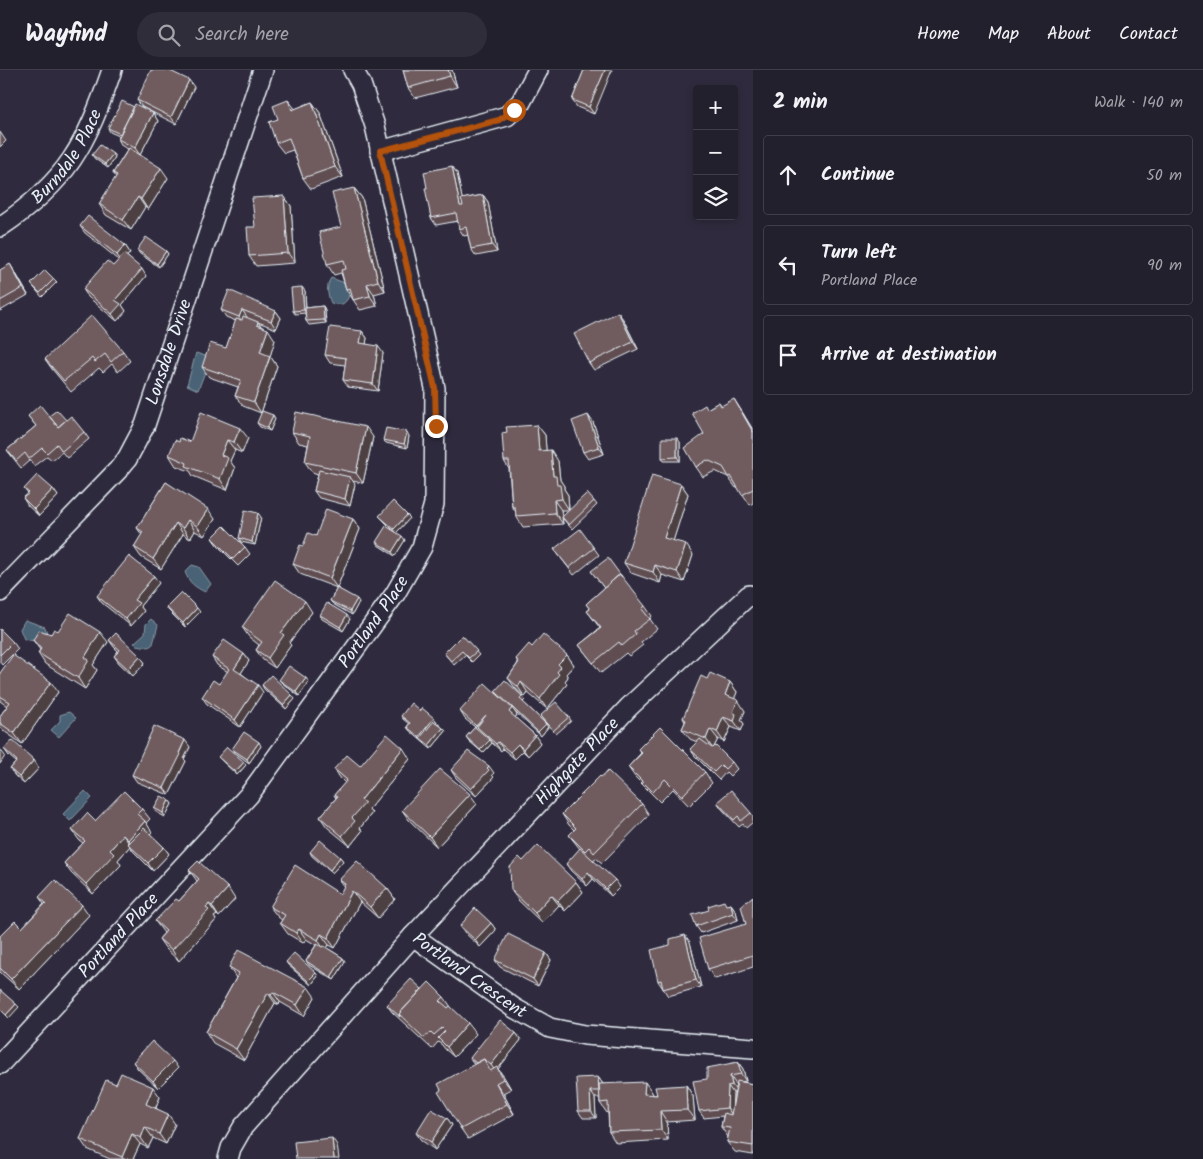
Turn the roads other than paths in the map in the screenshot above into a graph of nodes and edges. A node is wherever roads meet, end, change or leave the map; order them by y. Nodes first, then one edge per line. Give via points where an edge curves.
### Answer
1 (112, 70) edge
2 (263, 70) edge
3 (353, 70) edge
4 (538, 70) edge
5 (380, 151) junction
6 (0, 227) edge
7 (7, 575) edge
8 (0, 592) edge
9 (749, 595) dead end
10 (413, 936) junction
11 (753, 1048) edge
12 (0, 1064) edge
13 (228, 1159) edge

1 - 6 street, Burndale Place via 74,158 49,189
2 - 7 street, Lonsdale Drive via 137,442 118,470
3 - 5 street, Portland Place via 364,92
4 - 5 street via 521,102 508,116
5 - 12 street, Portland Place via 435,388 434,504 422,547 395,594 249,795
7 - 8 street, Lonsdale Drive
9 - 10 street, Highgate Place via 629,708
10 - 11 street, Portland Crescent via 514,1008 550,1028 584,1035
10 - 13 street, Portland Crescent via 244,1127

